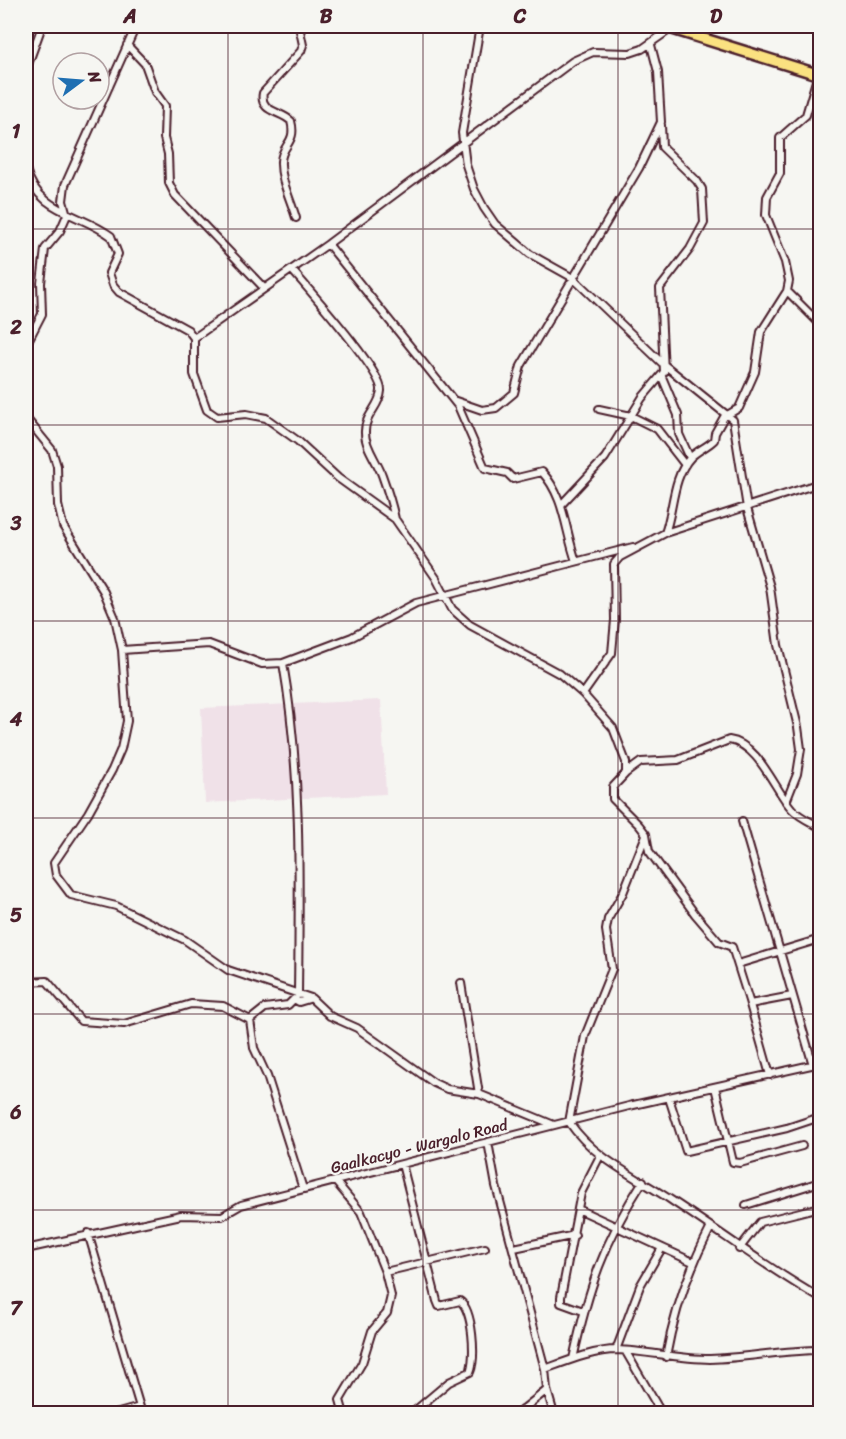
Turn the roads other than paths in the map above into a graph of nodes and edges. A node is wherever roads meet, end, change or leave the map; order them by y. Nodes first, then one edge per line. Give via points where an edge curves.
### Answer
1 (42, 26) edge
2 (136, 26) edge
3 (299, 26) edge
4 (480, 26) edge
5 (667, 27) edge
6 (127, 45) junction
7 (651, 45) junction
8 (26, 70) edge
9 (819, 75) edge
10 (661, 122) junction
11 (463, 143) junction
12 (26, 169) edge
13 (67, 215) junction
14 (296, 218) dead end
15 (328, 244) junction
16 (292, 270) junction
17 (573, 278) junction
18 (264, 288) junction
19 (787, 291) junction
20 (820, 324) edge
21 (194, 338) junction
22 (26, 345) edge
23 (662, 363) junction
24 (662, 377) junction
25 (453, 400) junction
26 (599, 409) dead end
27 (632, 416) junction
28 (727, 417) junction
29 (26, 418) edge
30 (690, 458) junction
31 (685, 465) junction
32 (820, 483) edge
33 (561, 505) junction
34 (747, 508) junction
35 (395, 519) junction
36 (665, 533) junction
37 (640, 545) junction
38 (576, 561) junction
39 (445, 596) junction
40 (122, 650) junction
41 (283, 663) junction
42 (583, 694) junction
43 (626, 773) junction
44 (786, 802) junction
45 (742, 821) dead end
46 (820, 827) edge
47 (646, 834) junction
48 (820, 939) edge
49 (778, 952) junction
50 (738, 964) junction
51 (26, 982) edge
52 (461, 983) dead end
53 (298, 995) junction
54 (792, 996) junction
55 (311, 999) junction
56 (748, 1000) junction
57 (250, 1020) junction
58 (820, 1063) edge
59 (813, 1065) junction
60 (770, 1075) junction
61 (716, 1087) junction
62 (479, 1094) junction
63 (669, 1098) junction
64 (820, 1116) edge
65 (569, 1122) junction
66 (554, 1125) junction
67 (726, 1140) junction
68 (488, 1142) junction
69 (801, 1146) dead end
70 (600, 1156) junction
71 (402, 1164) junction
72 (335, 1181) junction
73 (643, 1181) junction
74 (820, 1182) edge
75 (303, 1189) junction
76 (746, 1205) dead end
77 (820, 1207) edge
78 (578, 1209) junction
79 (615, 1227) junction
80 (711, 1227) junction
81 (88, 1233) junction
82 (575, 1235) junction
83 (485, 1248) dead end
84 (514, 1248) junction
85 (662, 1248) junction
86 (26, 1249) edge
87 (740, 1249) junction
88 (428, 1262) junction
89 (693, 1262) junction
90 (386, 1272) junction
91 (820, 1298) edge
92 (583, 1311) junction
93 (616, 1350) junction
94 (820, 1350) edge
95 (626, 1352) junction
96 (666, 1358) junction
97 (573, 1359) junction
98 (545, 1369) junction
99 (547, 1390) junction
100 (820, 1408) edge
101 (141, 1410) edge
102 (114, 1413) edge
103 (344, 1413) edge
104 (411, 1413) edge
105 (517, 1413) edge
106 (554, 1413) edge
107 (662, 1413) edge
108 (819, 1413) edge

1 - 8 street
2 - 6 street
3 - 14 street via 301,51 263,93 262,100 291,121 294,132 281,163
4 - 11 street
5 - 7 street
5 - 9 main road
6 - 13 street via 65,185 63,201
6 - 18 street via 145,64 155,92 165,106 169,183 175,195
7 - 10 street via 658,72
7 - 11 street via 630,53 593,52 573,61
9 - 19 street via 806,115 780,138 780,173 765,206 765,216 789,273
10 - 17 street via 639,168
10 - 23 street via 662,147 697,181 704,201 704,223 660,288
11 - 15 street
11 - 17 street via 474,189 495,224 530,254
12 - 13 street via 32,188 40,197
13 - 21 street via 111,236 118,254 109,273 119,292 180,324
13 - 22 street via 45,249 42,314
15 - 16 street
15 - 25 street
16 - 18 street
16 - 35 street via 379,380 379,401 366,420 364,434 382,474
17 - 23 street
17 - 25 street via 521,366 511,398 486,411
18 - 21 street
19 - 20 street
19 - 28 street via 761,332 755,372 739,408
21 - 35 street via 194,374 207,410 217,417 246,414 266,418
23 - 24 street
23 - 28 street
24 - 27 street via 642,398
24 - 30 street
25 - 33 street via 485,468 507,473 513,480 542,472
26 - 27 street
27 - 31 street via 657,429
27 - 33 street via 604,458
28 - 30 street via 714,440
28 - 34 street via 733,420 735,428
29 - 40 street via 52,450 63,526 104,592
30 - 31 street
31 - 36 street
32 - 34 street
33 - 38 street
34 - 36 street
34 - 44 street via 770,588 801,749
35 - 39 street
36 - 37 street
37 - 38 street
37 - 42 street via 614,564 612,653
38 - 39 street
39 - 41 street via 416,603 352,637
39 - 42 street via 452,609 470,625 560,674
40 - 41 street via 209,644 262,664
40 - 53 street via 127,721 121,749 88,813 54,863 56,875 71,895 116,906 185,940 228,970
41 - 53 street via 299,864
42 - 43 street via 613,728 626,762
43 - 44 street via 641,762 678,760 729,740 737,741 753,755
43 - 47 street via 613,787 613,799
44 - 46 street
45 - 49 street
47 - 50 street via 649,851 657,863 716,939 732,947
47 - 65 street via 623,893 608,919 612,969 585,1036
48 - 49 street
49 - 50 street
49 - 54 street
50 - 56 street
51 - 57 street via 47,981 81,1021 124,1024 191,1004 223,1006
52 - 62 street
53 - 55 street
54 - 56 street via 753,1005
54 - 59 street
55 - 57 street via 294,999 288,1005 265,1008
55 - 62 street via 330,1016 357,1028 434,1083
56 - 60 street
57 - 75 street via 254,1048 267,1076
58 - 59 street, Gaalkacyo - Wargalo Road
59 - 60 street, Gaalkacyo - Wargalo Road
60 - 61 street, Gaalkacyo - Wargalo Road
61 - 63 street, Gaalkacyo - Wargalo Road
61 - 67 street
62 - 66 street
63 - 65 street, Gaalkacyo - Wargalo Road
63 - 67 street via 684,1150
64 - 67 street via 787,1128
65 - 66 street, Gaalkacyo - Wargalo Road
65 - 70 street via 581,1140
66 - 68 street, Gaalkacyo - Wargalo Road
67 - 69 street via 733,1162 740,1163
68 - 71 street, Gaalkacyo - Wargalo Road
68 - 84 street
70 - 73 street
70 - 78 street via 581,1193
71 - 72 street, Gaalkacyo - Wargalo Road
71 - 88 street
72 - 75 street, Gaalkacyo - Wargalo Road
72 - 90 street via 361,1212
73 - 79 street
73 - 80 street
74 - 76 street
75 - 81 street, Gaalkacyo - Wargalo Road via 241,1205 222,1216 181,1215
77 - 87 street via 760,1222
78 - 79 street
78 - 82 street
79 - 85 street
79 - 92 street
80 - 87 street
80 - 89 street
81 - 86 street, Gaalkacyo - Wargalo Road
81 - 101 street
82 - 84 street
82 - 92 street via 561,1303
83 - 88 street
84 - 98 street
85 - 89 street
85 - 93 street via 640,1286
87 - 91 street
88 - 90 street
88 - 104 street via 439,1306 460,1301 467,1310 473,1364 466,1376 449,1382
89 - 96 street via 672,1323
90 - 103 street via 390,1304 374,1326 362,1363 340,1400
92 - 97 street
93 - 95 street
93 - 97 street
94 - 96 street via 711,1359
95 - 96 street
95 - 107 street
97 - 98 street
98 - 99 street
99 - 105 street
99 - 106 street
100 - 108 street
101 - 102 street

